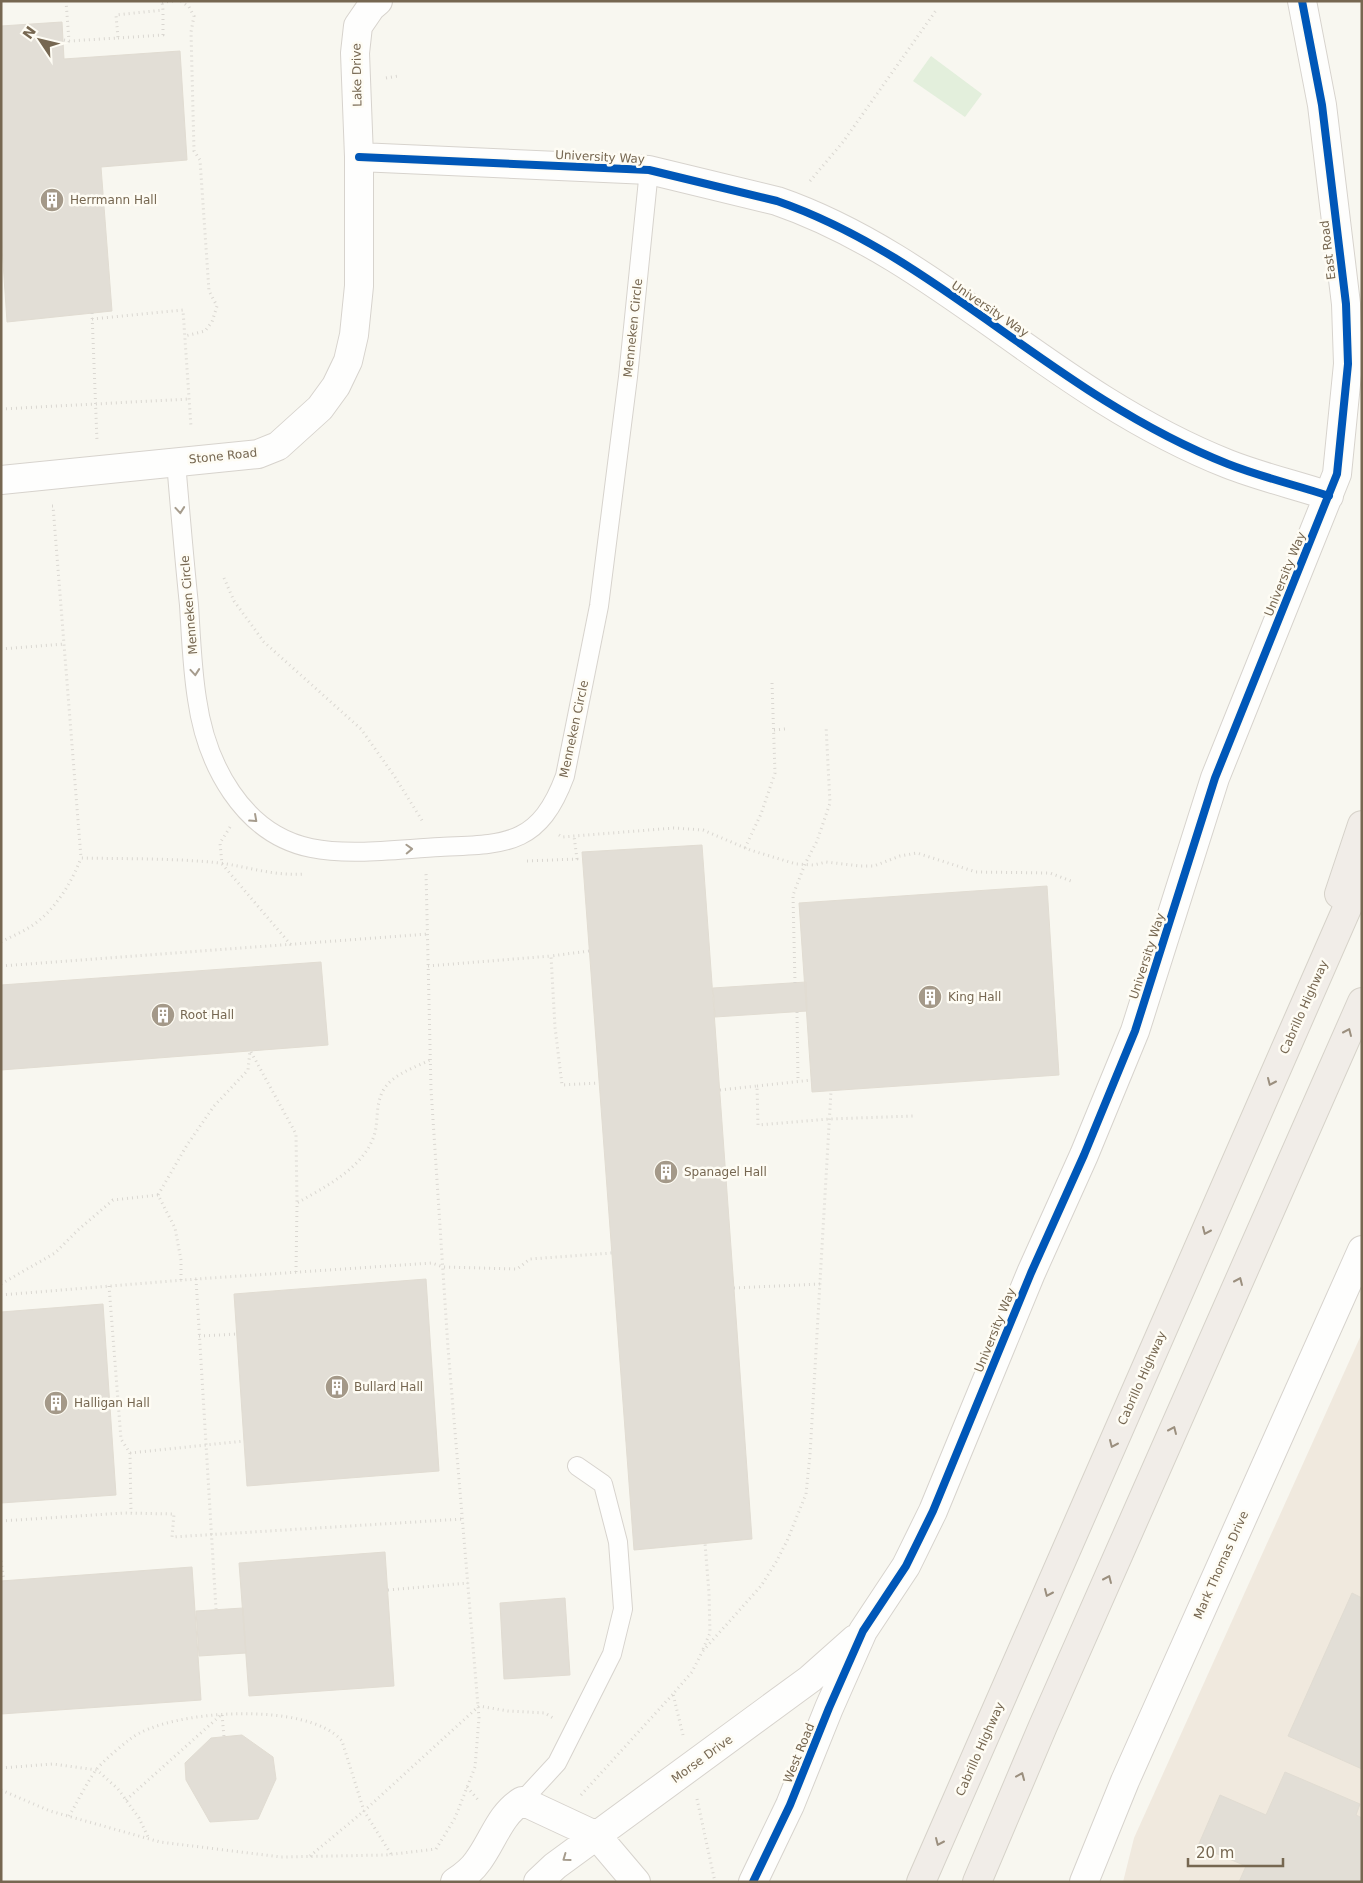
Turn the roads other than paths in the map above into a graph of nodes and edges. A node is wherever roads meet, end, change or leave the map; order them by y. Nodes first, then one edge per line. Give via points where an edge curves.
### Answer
1 (378, 1) edge
2 (1302, 1) edge
3 (359, 157) junction
4 (649, 170) junction
5 (176, 462) junction
6 (1, 480) edge
7 (1329, 496) junction
8 (1362, 824) edge
9 (1362, 874) edge
10 (1362, 1002) edge
11 (1291, 1038) junction
12 (1362, 1250) edge
13 (577, 1466) dead end
14 (863, 1631) junction
15 (522, 1801) junction
16 (596, 1836) junction
17 (455, 1882) edge
18 (538, 1882) edge
19 (636, 1882) edge
20 (753, 1882) edge
21 (921, 1882) edge
22 (977, 1882) edge
23 (1084, 1882) edge

1 - 3 street, Lake Drive via 370,6 358,26 355,53
2 - 7 street, East Road via 1322,105 1346,304 1348,364 1341,446 1337,474
3 - 4 street, University Way
3 - 5 street, Stone Road via 359,286 348,361 336,386 320,408 278,446 258,454
5 -> 4 lane, Menneken Circle via 197,700 207,741 223,778 242,808 261,826 284,838 310,848 340,852 490,845 515,839 546,814 565,776 599,606 628,377
4 - 7 street, University Way via 777,201 821,217 891,256 1143,424 1229,464
5 - 6 street, Stone Road
7 - 14 street, University Way via 1215,778 1135,1031 1084,1156 1031,1273 933,1511 906,1566
8 - 11 highway
9 - 11 highway, Cabrillo Highway
22 -> 10 highway
11 -> 21 highway, Cabrillo Highway
12 - 23 street, Mark Thomas Drive via 1129,1772
13 - 15 lane via 603,1484 618,1542 623,1609 612,1654 556,1763
14 - 16 street, Morse Drive via 810,1679
14 - 20 street, West Road via 790,1805
15 - 16 street
15 - 17 street via 513,1806 478,1861
16 -> 18 street, Morse Drive
16 - 19 street

